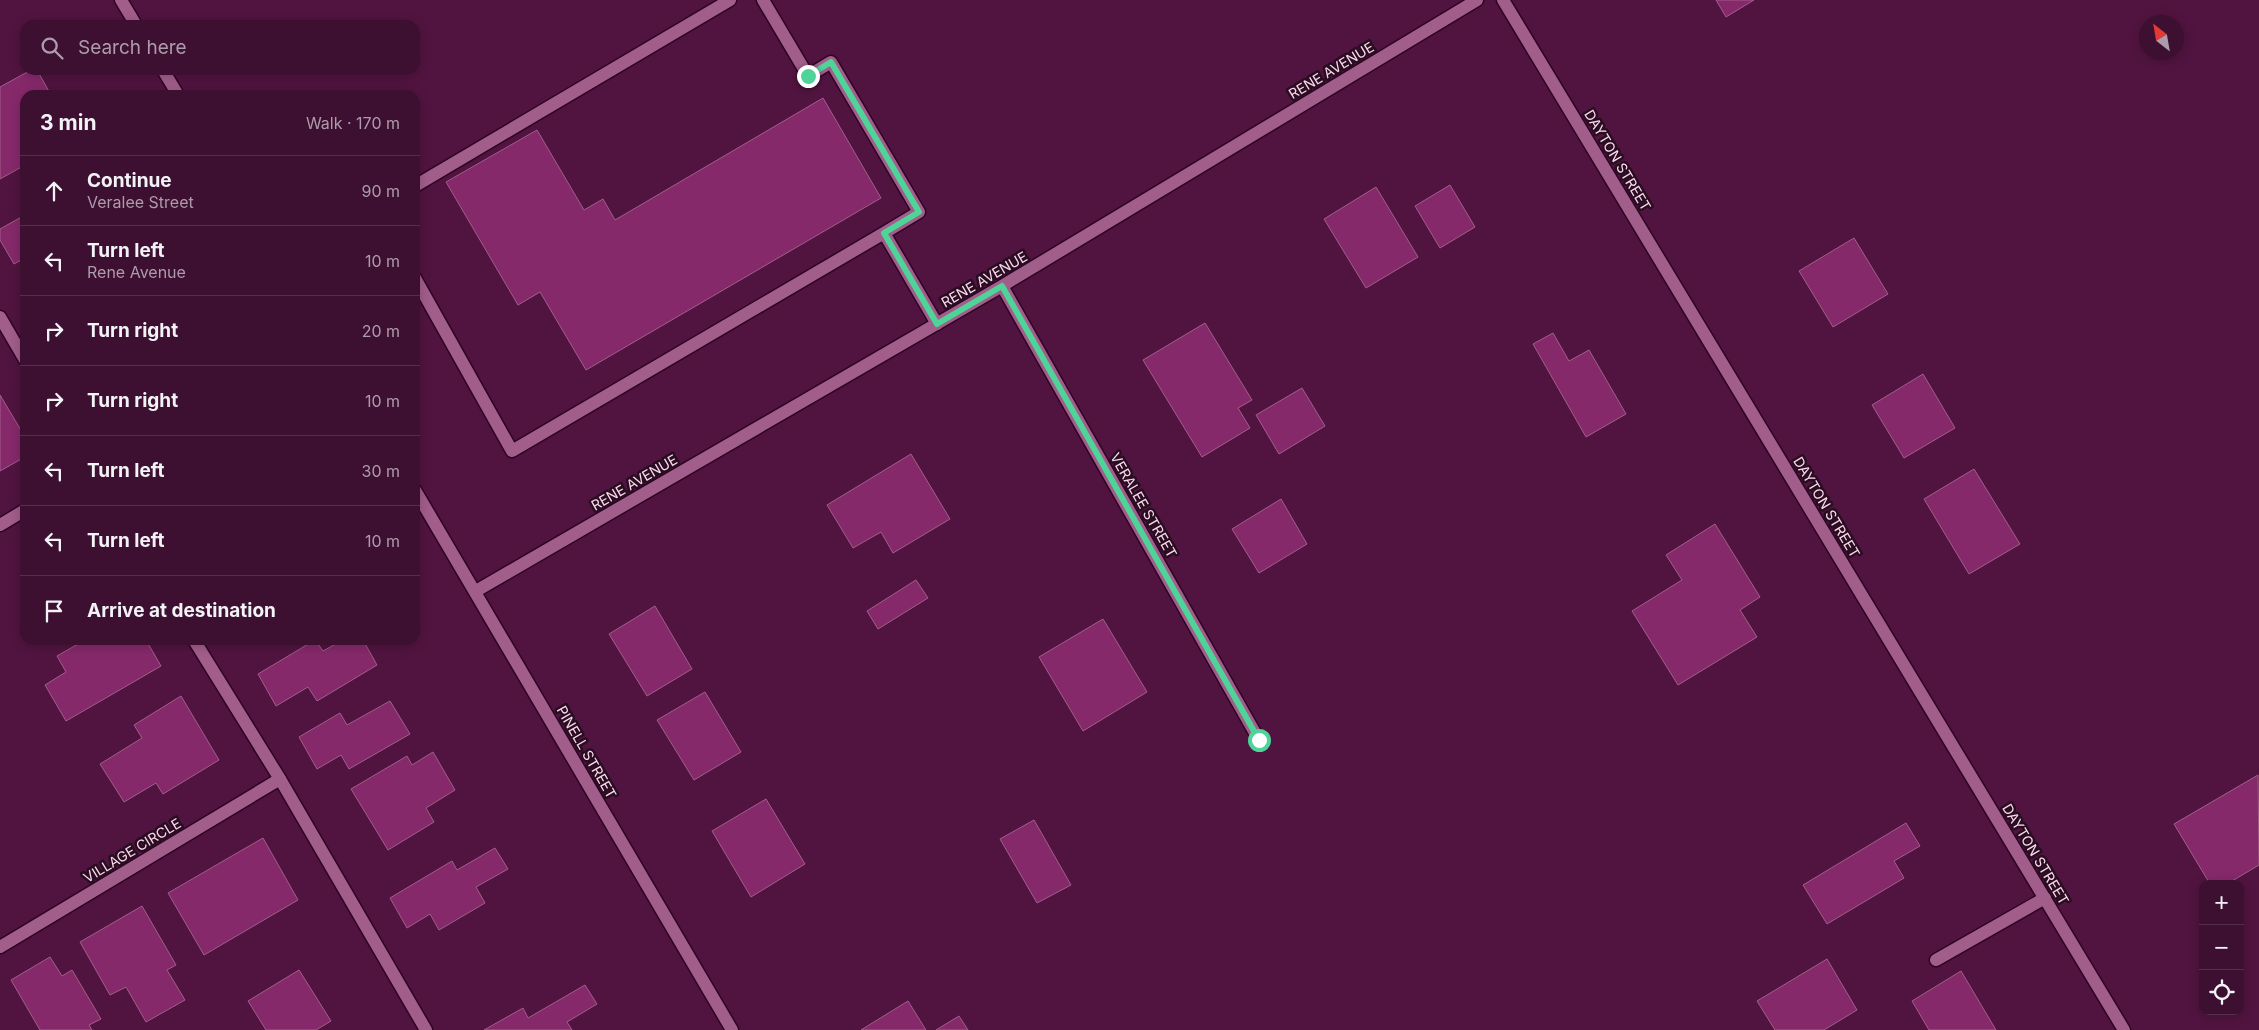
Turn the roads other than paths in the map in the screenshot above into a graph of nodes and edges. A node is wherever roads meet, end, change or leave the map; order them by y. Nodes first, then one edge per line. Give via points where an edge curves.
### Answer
1 (121, 0) edge
2 (730, 0) edge
3 (763, 0) edge
4 (1477, 0) edge
5 (1503, 0) edge
6 (133, 20) edge
7 (166, 75) edge
8 (175, 90) edge
9 (420, 183) edge
10 (884, 233) junction
11 (1002, 286) junction
12 (420, 287) edge
13 (0, 317) edge
14 (937, 324) junction
15 (20, 351) edge
16 (420, 498) edge
17 (20, 513) edge
18 (0, 526) edge
19 (476, 591) junction
20 (197, 645) edge
21 (1259, 740) dead end
22 (280, 779) junction
23 (2045, 898) junction
24 (0, 947) edge
25 (1936, 960) dead end
26 (426, 1030) edge
27 (732, 1030) edge
28 (2124, 1030) edge

1 - 6 street
2 - 9 street
3 - 10 street via 808,76 831,62 919,212
4 - 11 street, RENE AVENUE
5 - 23 street, DAYTON STREET
7 - 8 street
10 - 12 street via 512,451
10 - 14 street
11 - 14 street, RENE AVENUE
11 - 21 street, VERALEE STREET
13 - 15 street
14 - 19 street, RENE AVENUE
16 - 19 street, PINELL STREET
17 - 18 street
19 - 27 street, PINELL STREET
20 - 22 street
22 - 24 street, VILLAGE CIRCLE
22 - 26 street
23 - 25 street
23 - 28 street, DAYTON STREET

